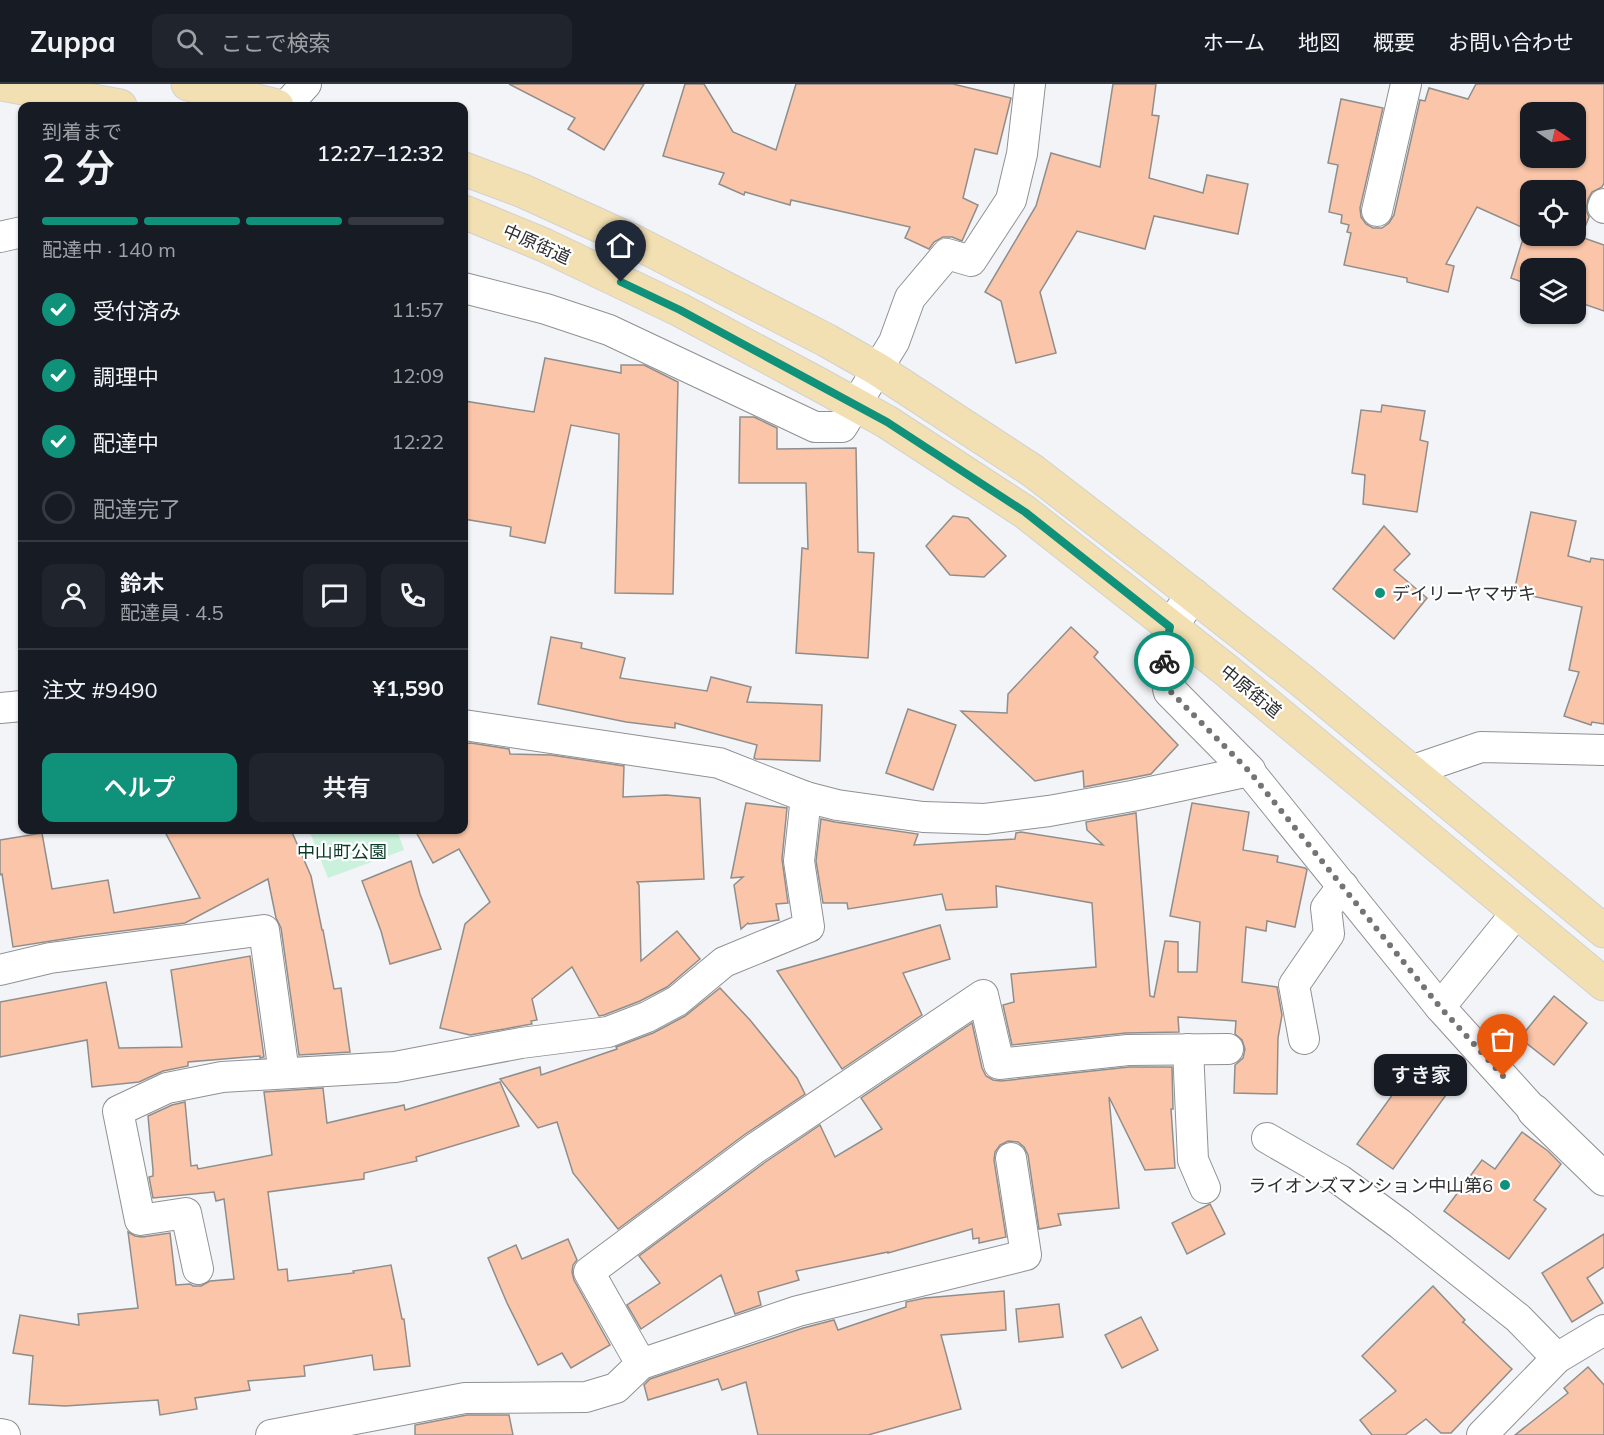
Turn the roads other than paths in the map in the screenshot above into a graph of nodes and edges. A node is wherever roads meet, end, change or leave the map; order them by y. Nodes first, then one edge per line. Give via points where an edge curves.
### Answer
1 (2, 84) edge
2 (188, 84) edge
3 (306, 84) edge
4 (1030, 84) edge
5 (1406, 84) edge
6 (99, 102) edge
7 (261, 102) edge
8 (290, 102) edge
9 (468, 170) edge
10 (1377, 211) dead end
11 (468, 214) edge
12 (18, 231) edge
13 (0, 237) edge
14 (468, 289) edge
15 (877, 369) junction
16 (855, 405) junction
17 (1193, 595) junction
18 (1170, 627) junction
19 (18, 706) edge
20 (0, 708) edge
21 (468, 726) edge
22 (1604, 750) edge
23 (1249, 771) junction
24 (1411, 771) junction
25 (806, 797) junction
26 (1343, 886) junction
27 (1517, 912) junction
28 (1604, 931) edge
29 (0, 970) edge
30 (1604, 984) edge
31 (1440, 1007) junction
32 (1304, 1039) dead end
33 (1188, 1049) junction
34 (1228, 1049) dead end
35 (284, 1073) junction
36 (1534, 1111) joint
37 (1267, 1138) dead end
38 (1011, 1158) dead end
39 (1604, 1179) edge
40 (1205, 1188) dead end
41 (198, 1269) dead end
42 (1604, 1330) edge
43 (1557, 1358) junction
44 (641, 1364) junction
45 (0, 1434) edge
46 (5, 1435) edge
47 (271, 1435) edge
48 (1482, 1435) edge

1 - 6 main road
2 - 7 main road
3 - 8 street
4 - 15 street via 1022,154 1011,200 970,261 947,254 910,298 894,342
5 - 10 street
9 - 15 main road via 633,241
11 - 16 main road, 中原街道 via 680,310
12 - 13 street
14 - 16 street via 609,330 815,427 842,426
15 - 16 street
15 - 17 main road via 1033,471
16 - 18 main road, 中原街道 via 1025,512
17 - 18 street
17 - 24 main road
18 - 23 street via 1164,656 1170,691
18 - 27 main road, 中原街道
19 - 20 street
21 - 25 street via 719,763
22 - 24 street via 1481,747
23 - 25 street via 1132,796 985,819 837,806
23 - 26 street
24 - 28 main road
25 - 35 street via 799,861 809,927 724,962 677,1001 647,1017 608,1032 521,1043 395,1067
26 - 31 street
26 - 32 street via 1326,908 1329,934 1294,985
27 - 30 main road, 中原街道
27 - 31 street
29 - 35 street via 50,958 264,930
31 - 36 street
33 - 34 street
33 - 40 street via 1193,1160
33 - 44 street via 1128,1050 999,1064 983,995 754,1149 589,1272
35 - 41 street via 222,1077 167,1088 118,1111 140,1220 186,1213
36 - 39 street
37 - 43 street via 1340,1180 1400,1224 1518,1318
38 - 44 street via 1026,1255 798,1311
42 - 43 street
43 - 48 street
44 - 47 street via 616,1388 586,1397 465,1398
45 - 46 street

